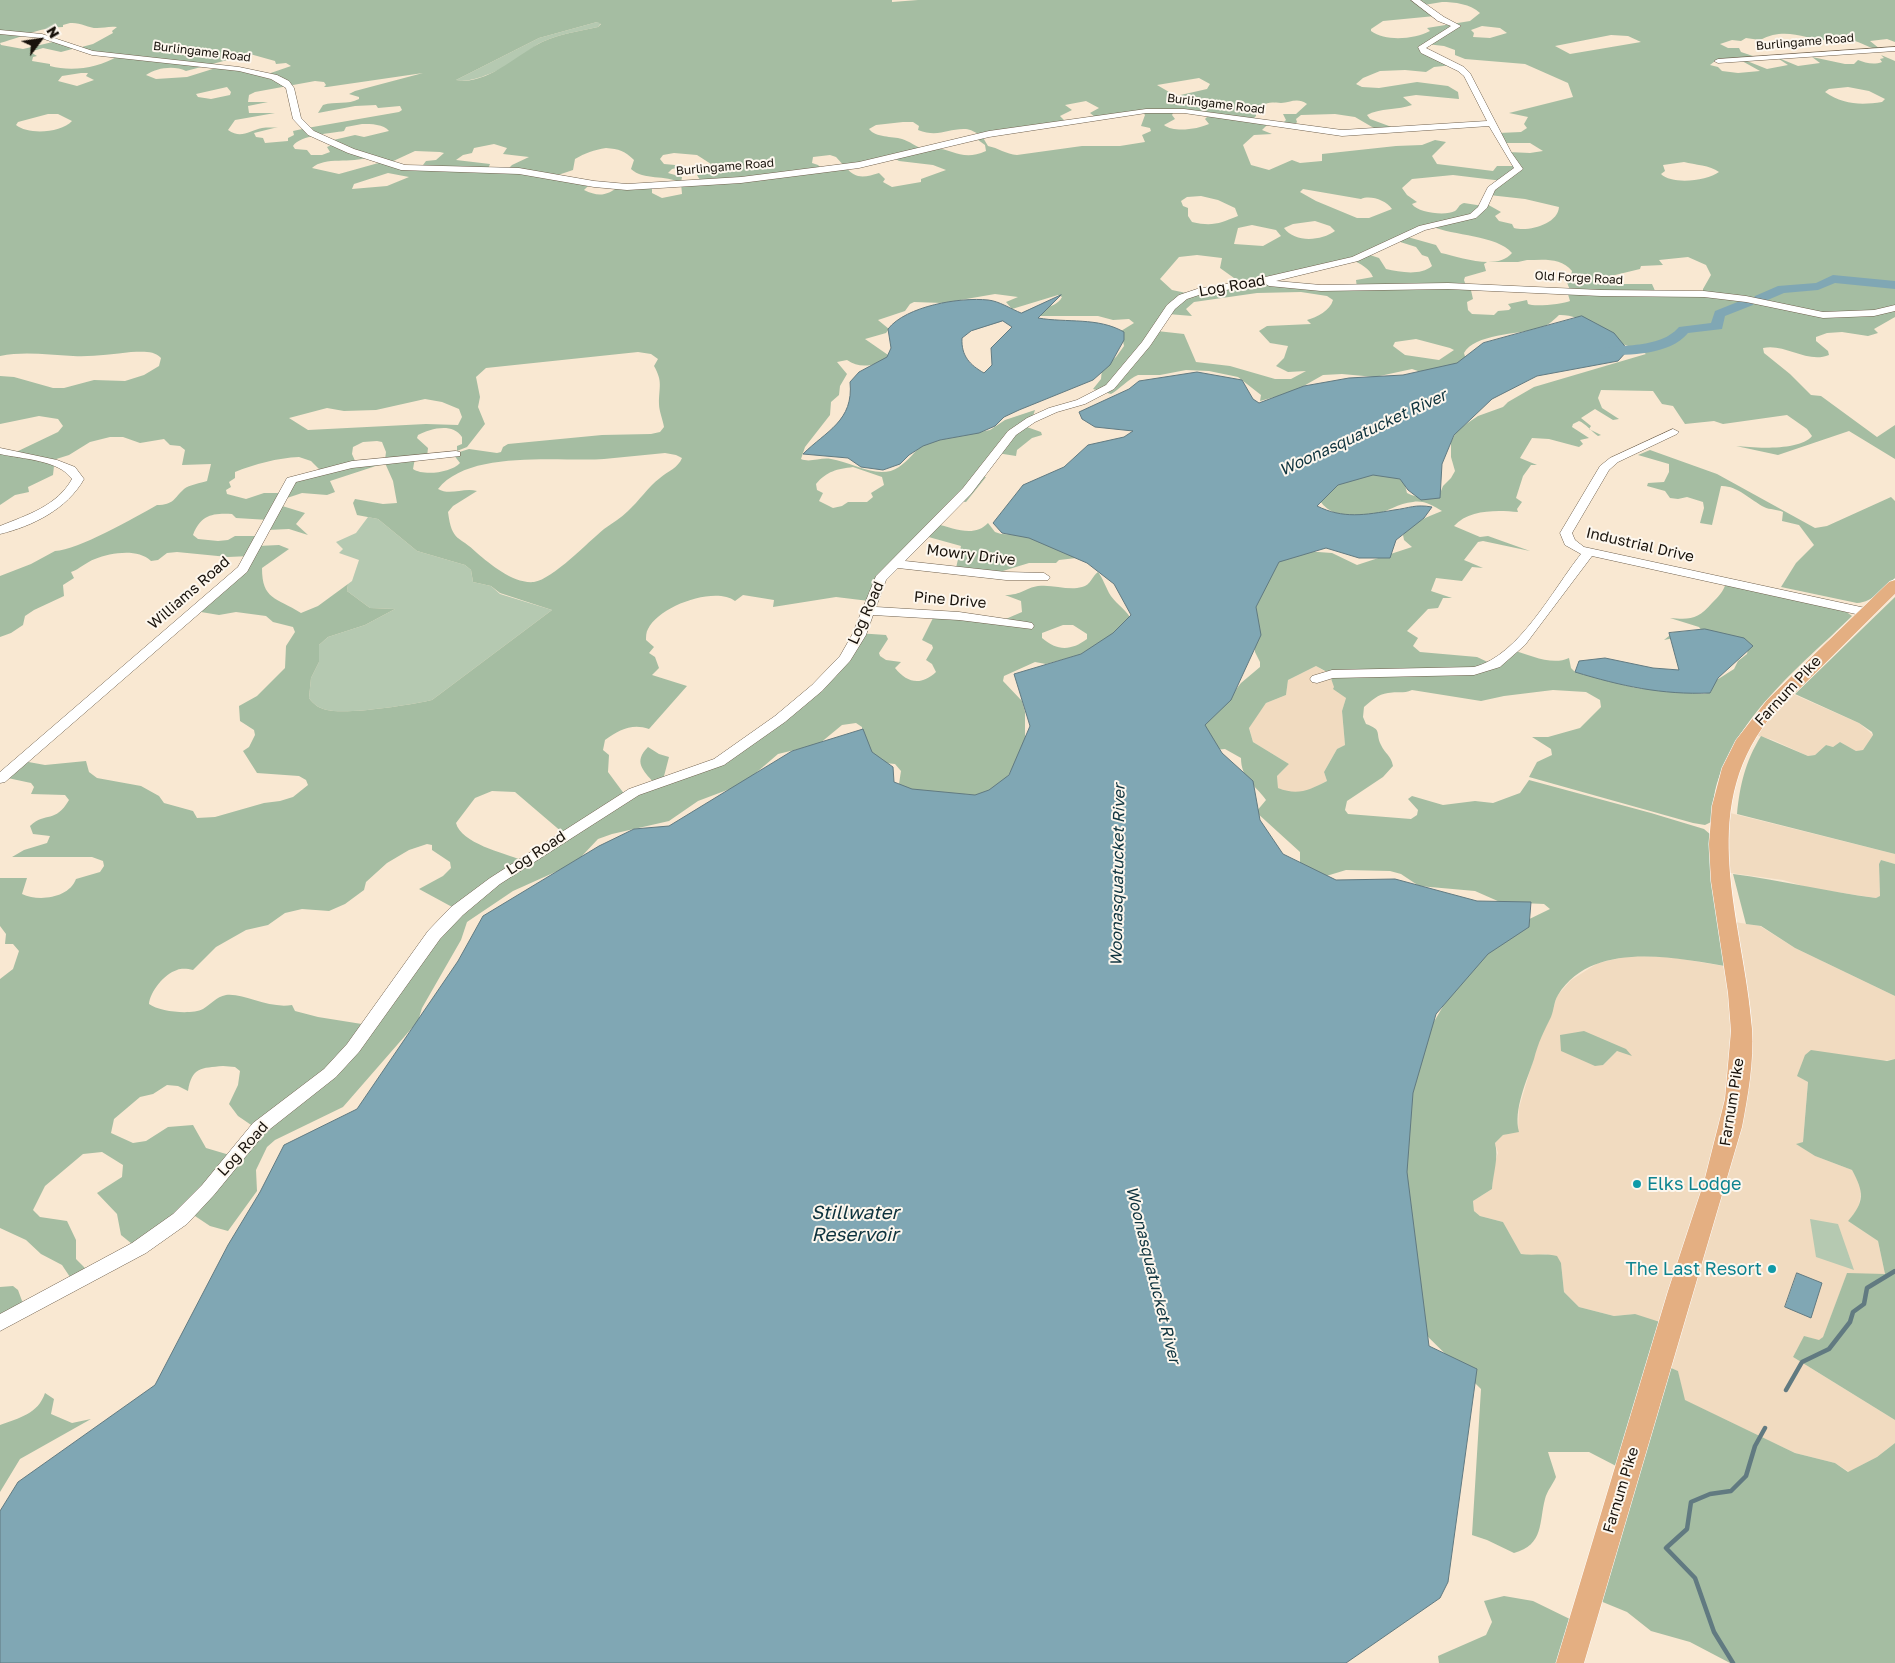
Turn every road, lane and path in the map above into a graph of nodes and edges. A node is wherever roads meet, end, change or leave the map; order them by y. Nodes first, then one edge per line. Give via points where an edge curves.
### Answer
1 (1415, 0) edge
2 (0, 32) edge
3 (1895, 49) edge
4 (1718, 61) dead end
5 (1492, 123) junction
6 (1261, 281) junction
7 (1895, 308) edge
8 (1673, 432) dead end
9 (0, 451) edge
10 (456, 454) dead end
11 (0, 530) edge
12 (1589, 552) junction
13 (894, 564) junction
14 (1044, 577) dead end
15 (1895, 585) edge
16 (869, 611) junction
17 (1865, 612) junction
18 (1027, 626) dead end
19 (1317, 679) dead end
20 (0, 779) edge
21 (0, 1323) edge
22 (1570, 1663) edge

1 - 5 street, Log Road via 1457,26 1422,47 1467,75
2 - 5 street, Burlingame Road via 42,36 92,53 238,69 274,77 290,88 298,119 311,133 351,151 404,168 519,171 627,187 741,180 858,165 997,132 1146,111 1184,111 1342,133
3 - 4 street, Burlingame Road
5 - 6 street, Log Road via 1519,169 1491,189 1482,208 1473,216 1406,234 1355,259
6 - 7 street, Old Forge Road via 1321,288 1457,286 1704,294 1834,316
6 - 13 street, Log Road via 1183,296 1110,387 1082,402 1031,420 1012,433 966,491
8 - 12 street, Industrial Drive via 1604,468 1566,533 1569,542
9 - 11 street via 53,462 71,469 78,479 72,491 47,510
10 - 20 street, Williams Road via 341,466 291,480 242,570
12 - 17 street, Industrial Drive
12 - 19 street via 1528,632 1494,665 1474,672 1332,674
13 - 14 street, Mowry Drive via 955,568 1025,578
13 - 16 street, Log Road via 880,579
15 - 17 main road, Farnum Pike
16 - 18 street, Pine Drive via 959,616
16 - 21 street, Log Road via 844,658 817,688 752,739 719,762 634,792 494,881 457,911 434,935 353,1048 330,1073 259,1128 180,1219 139,1248
17 - 22 main road, Farnum Pike via 1765,711 1732,766 1719,811 1718,866 1740,1011 1740,1068 1735,1104 1716,1184 1679,1295

